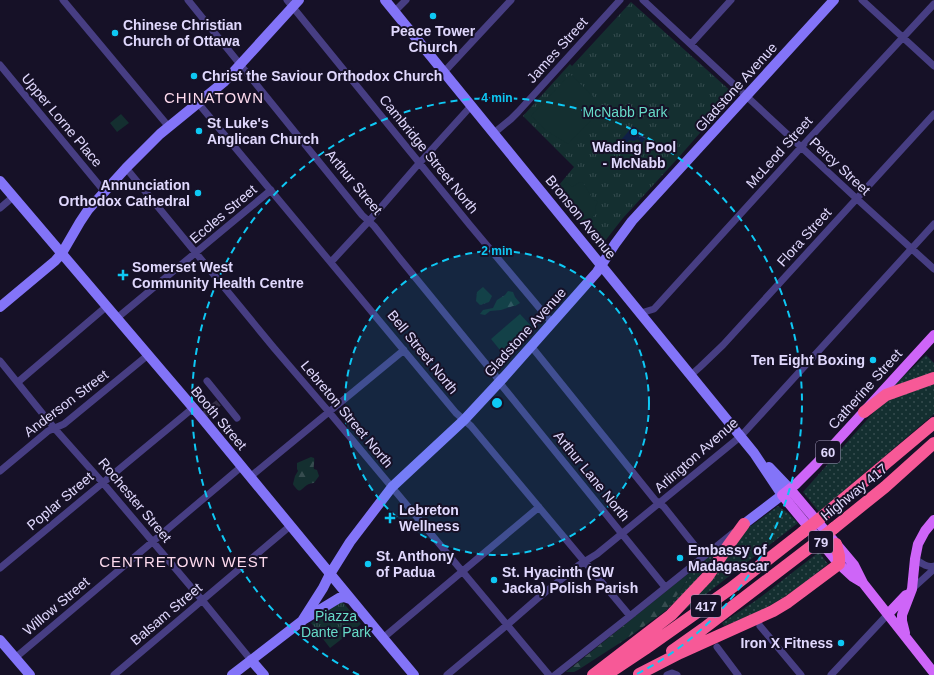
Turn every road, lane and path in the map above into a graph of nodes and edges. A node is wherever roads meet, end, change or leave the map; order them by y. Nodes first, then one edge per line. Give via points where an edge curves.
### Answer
1 (63, 0) edge
2 (188, 0) edge
3 (385, 0) edge
4 (406, 0) edge
5 (511, 0) edge
6 (620, 0) edge
7 (643, 0) edge
8 (731, 0) edge
9 (834, 0) edge
10 (862, 0) edge
11 (293, 2) edge
12 (934, 4) edge
13 (394, 12) junction
14 (903, 38) junction
15 (691, 44) junction
16 (241, 64) junction
17 (0, 65) edge
18 (934, 66) edge
19 (444, 72) junction
20 (746, 97) junction
21 (198, 103) junction
22 (471, 106) junction
23 (934, 114) edge
24 (169, 127) junction
25 (494, 133) junction
26 (801, 148) junction
27 (419, 163) junction
28 (126, 168) junction
29 (0, 181) edge
30 (271, 190) junction
31 (104, 192) junction
32 (13, 197) junction
33 (856, 200) junction
34 (0, 208) edge
35 (369, 221) junction
36 (934, 224) edge
37 (912, 249) junction
38 (62, 253) junction
39 (196, 253) junction
40 (331, 262) junction
41 (602, 265) junction
42 (934, 269) edge
43 (107, 306) junction
44 (0, 307) edge
45 (641, 313) junction
46 (117, 318) junction
47 (552, 323) junction
48 (934, 335) edge
49 (532, 346) junction
50 (404, 350) junction
51 (148, 355) junction
52 (0, 361) edge
53 (3, 369) edge
54 (691, 375) junction
55 (934, 378) edge
56 (206, 381) dead end
57 (18, 382) junction
58 (499, 382) junction
59 (193, 408) junction
60 (329, 412) junction
61 (864, 412) junction
62 (237, 418) dead end
63 (464, 420) junction
64 (934, 423) edge
65 (55, 429) junction
66 (741, 436) junction
67 (934, 443) edge
68 (242, 467) junction
69 (0, 471) edge
70 (250, 477) junction
71 (103, 483) junction
72 (392, 487) junction
73 (786, 492) junction
74 (660, 503) junction
75 (539, 507) junction
76 (934, 520) edge
77 (744, 524) junction
78 (290, 526) junction
79 (622, 533) junction
80 (152, 542) junction
81 (836, 544) junction
82 (703, 556) junction
83 (915, 559) junction
84 (584, 562) junction
85 (839, 564) junction
86 (0, 568) edge
87 (934, 568) edge
88 (462, 572) junction
89 (330, 574) junction
90 (863, 583) junction
91 (665, 587) junction
92 (912, 589) junction
93 (350, 599) junction
94 (202, 600) junction
95 (888, 614) junction
96 (630, 616) junction
97 (302, 621) junction
98 (507, 625) junction
99 (760, 626) dead end
100 (382, 638) junction
101 (0, 640) edge
102 (908, 640) junction
103 (717, 647) dead end
104 (16, 658) junction
105 (251, 660) junction
106 (934, 673) edge
107 (638, 674) edge
108 (30, 675) edge
109 (114, 675) edge
110 (232, 675) edge
111 (264, 675) edge
112 (414, 675) edge
113 (447, 675) edge
114 (548, 675) edge
115 (555, 675) edge
116 (593, 675) edge
117 (606, 675) edge
118 (738, 675) edge
119 (800, 675) edge
120 (831, 675) edge

1 - 24 street
2 - 16 street, Arthur Street
3 - 13 main road, Bronson Avenue / 79
4 - 13 street
5 - 19 street
6 - 25 street, James Street via 518,112
7 - 15 street, Percy Street
8 - 15 street
9 - 20 main road, Gladstone Avenue
10 - 14 street
11 - 16 main road
11 - 27 street, Cambridge Street North
12 - 14 street, McLeod Street
13 - 19 main road, Bronson Avenue / 79
14 - 18 street
14 - 26 street, McLeod Street
15 - 20 street, Percy Street
16 - 21 main road
16 - 35 street, Arthur Street
17 - 31 street, Upper Lorne Place
19 - 22 main road, Bronson Avenue / 79
20 - 26 street, Percy Street
20 - 41 main road, Gladstone Avenue via 629,225
21 - 24 main road
21 - 30 street, Bell Street North
22 - 25 main road, Bronson Avenue / 79
22 - 27 street
23 - 33 street, Flora Street
24 - 28 main road
25 - 41 main road, Bronson Avenue / 79
26 - 33 street, Percy Street
26 - 45 street, McLeod Street via 654,309
27 - 35 street
27 - 47 street, Cambridge Street North
28 - 31 main road
28 - 39 street, Lebreton Street North
29 - 32 main road, Booth Street
30 - 39 street, Eccles Street
30 - 40 street, Bell Street North
31 - 38 main road via 84,217
32 - 34 street
32 - 38 main road, Booth Street
33 - 37 street, Percy Street
33 - 54 street, Flora Street via 723,345
35 - 40 street
35 - 58 street, Arthur Street
36 - 37 street, Arlington Avenue
37 - 42 street, Percy Street
37 - 66 street, Arlington Avenue
38 - 43 main road, Booth Street
38 - 44 main road
39 - 46 street, Eccles Street
39 - 60 street, Lebreton Street North
40 - 50 street, Bell Street North
41 - 45 main road, Bronson Avenue / 79
41 - 47 main road, Gladstone Avenue
43 - 46 main road, Booth Street
43 - 57 street
45 - 54 main road, Bronson Avenue / 79
46 - 51 main road, Booth Street
47 - 49 main road, Gladstone Avenue
48 - 61 main road, Catherine Street / 60
49 - 58 main road, Gladstone Avenue
49 - 74 street
50 - 60 street
50 - 63 street, Bell Street North
51 - 59 main road, Booth Street
51 - 65 street, Anderson Street
52 - 53 street, Rochester Street
53 - 57 street, Rochester Street
54 - 66 main road, Bronson Avenue / 79
55 - 61 highway via 886,396
56 - 62 street
57 - 65 street, Rochester Street
58 - 63 main road, Gladstone Avenue
58 - 79 street, Arthur Lane North
59 - 68 main road, Booth Street
59 - 71 street, Poplar Street
60 - 70 street
60 - 72 street, Lebreton Street North
61 - 73 main road, Catherine Street / 60
63 - 72 main road, Gladstone Avenue
63 - 75 street, Bell Street North
64 - 117 highway, 417, bridge via 823,516 730,589
65 - 69 street, Anderson Street via 48,431
65 - 71 street, Rochester Street
66 - 73 main road, Bronson Avenue / 79
66 - 74 street, Arlington Avenue
67 - 107 highway, Highway 417 / 417, bridge via 885,488 813,545
68 - 70 main road, Booth Street
68 - 80 street, Willow Street
70 - 78 main road, Booth Street
71 - 80 street, Rochester Street
71 - 86 street, Poplar Street
72 - 88 street, Lebreton Street North
72 - 89 main road, Gladstone Avenue via 350,542
73 - 77 main road
73 - 81 main road, Bronson Avenue / 79
73 - 85 main road, Bronson Avenue / 79
74 - 79 street, Arlington Avenue
74 - 82 street
75 - 84 street, Bell Street North
75 - 88 street
76 - 83 main road via 921,537
77 - 82 street
77 - 116 highway via 708,576 670,615
78 - 89 main road, Booth Street
78 - 94 street, Balsam Street
79 - 84 street, Arlington Avenue
79 - 91 street, Arthur Lane North
80 - 94 street, Rochester Street
80 - 104 street, Willow Street
81 - 85 highway
81 - 90 main road, Bronson Avenue / 79 via 854,566
82 - 91 street
83 - 87 street
83 - 92 main road
84 - 96 street, Bell Street North
84 - 98 street, Arlington Avenue
85 - 90 main road, Bronson Avenue / 79
85 - 107 highway via 773,611
87 - 92 street
88 - 98 street, Lebreton Street North
88 - 100 street
89 - 93 main road, Booth Street
89 - 97 main road, Gladstone Avenue
90 - 95 main road, Bronson Avenue / 79
91 - 96 street
92 - 95 main road
92 - 102 main road via 902,615
93 - 97 main road via 339,598
93 - 100 main road, Booth Street
94 - 105 street, Rochester Street
94 - 109 street, Balsam Street
95 - 102 main road, Bronson Avenue / 79
95 - 120 street
96 - 115 street
97 - 105 main road, Gladstone Avenue
98 - 113 street, Arlington Avenue
98 - 114 street, Lebreton Street North
99 - 119 street
100 - 112 main road, Booth Street
101 - 104 main road
102 - 106 main road, Bronson Avenue / 79
103 - 118 street
104 - 108 main road
105 - 110 main road, Gladstone Avenue
105 - 111 main road, Rochester Street

